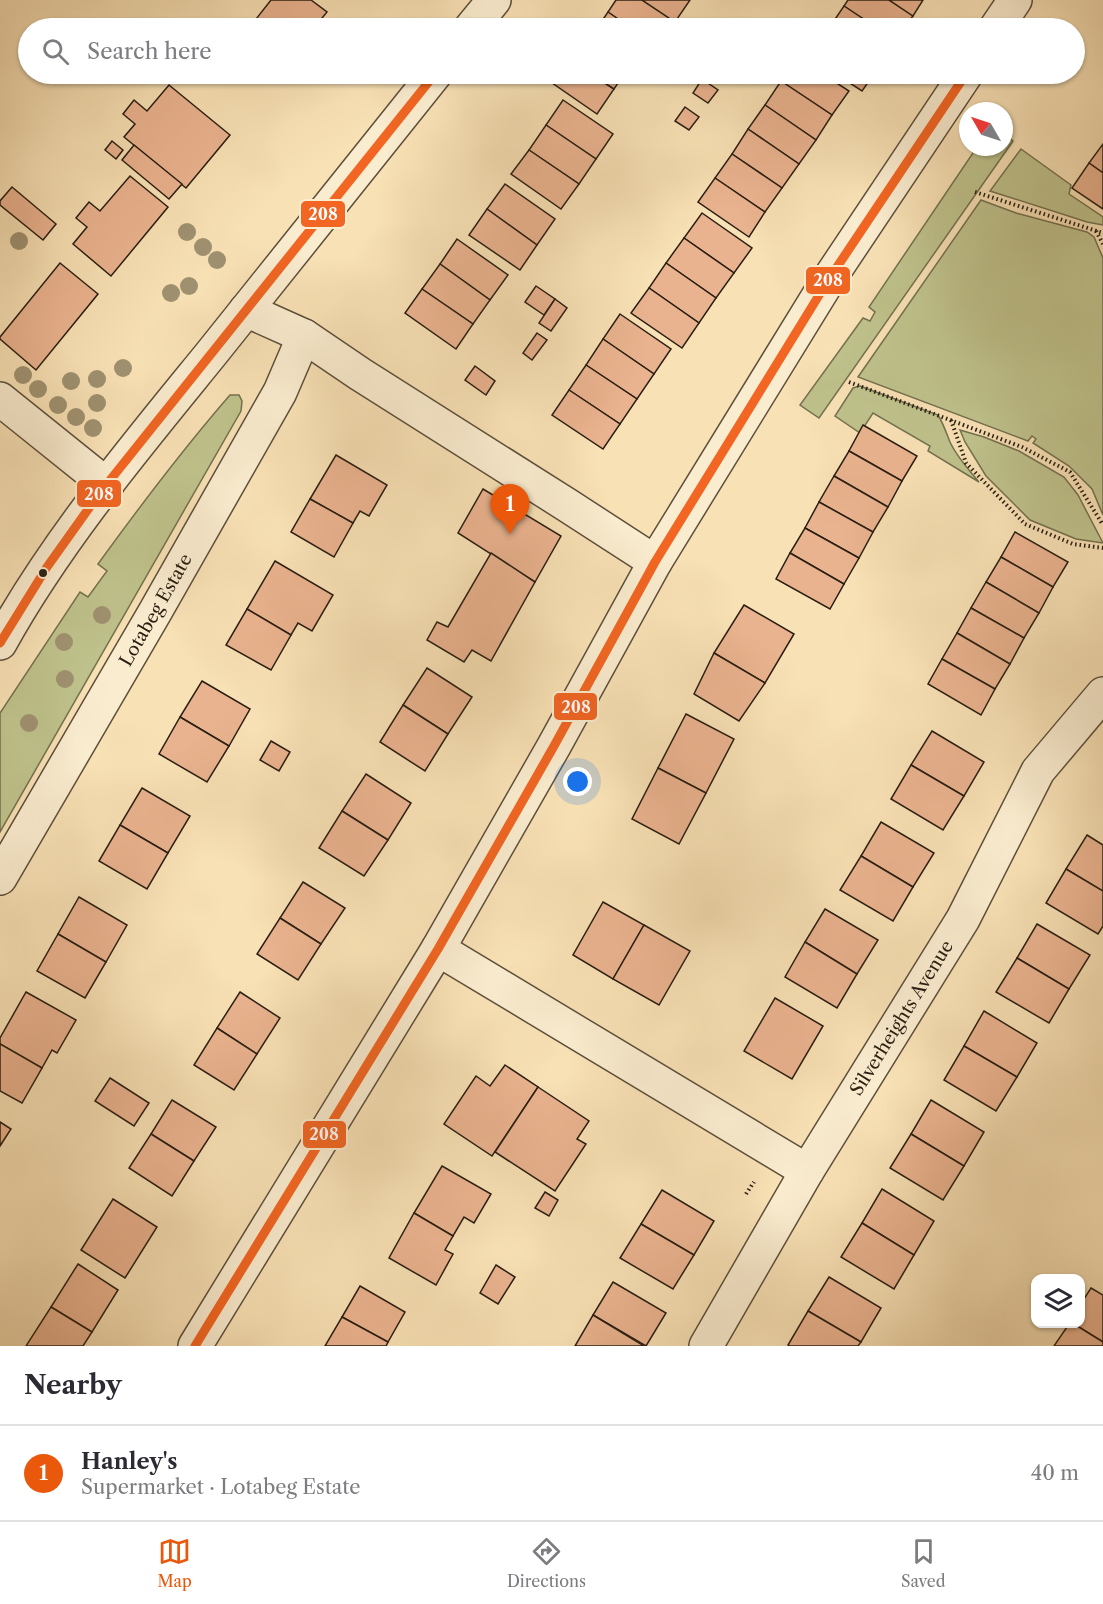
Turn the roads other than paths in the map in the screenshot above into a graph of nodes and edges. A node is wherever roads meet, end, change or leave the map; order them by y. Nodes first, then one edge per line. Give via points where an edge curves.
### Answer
1 (494, 0) edge
2 (1015, 0) edge
3 (479, 18) edge
4 (1003, 18) edge
5 (427, 84) edge
6 (959, 84) edge
7 (246, 310) junction
8 (304, 336) junction
9 (0, 399) edge
10 (107, 485) junction
11 (655, 562) junction
12 (0, 643) edge
13 (1103, 694) edge
14 (0, 878) edge
15 (438, 949) junction
16 (807, 1171) junction
17 (195, 1346) edge
18 (706, 1346) edge

1 - 3 street
2 - 4 street
5 - 7 street
6 - 11 street via 829,279
7 - 8 street
7 - 10 street
8 - 11 street
8 - 14 street, Lotabeg Estate via 280,392
9 - 10 street
10 - 12 street via 51,560
11 - 15 street
13 - 16 street, Silverheights Avenue via 1038,771 963,919
15 - 16 street
15 - 17 street
16 - 18 street, Silverheights Avenue

